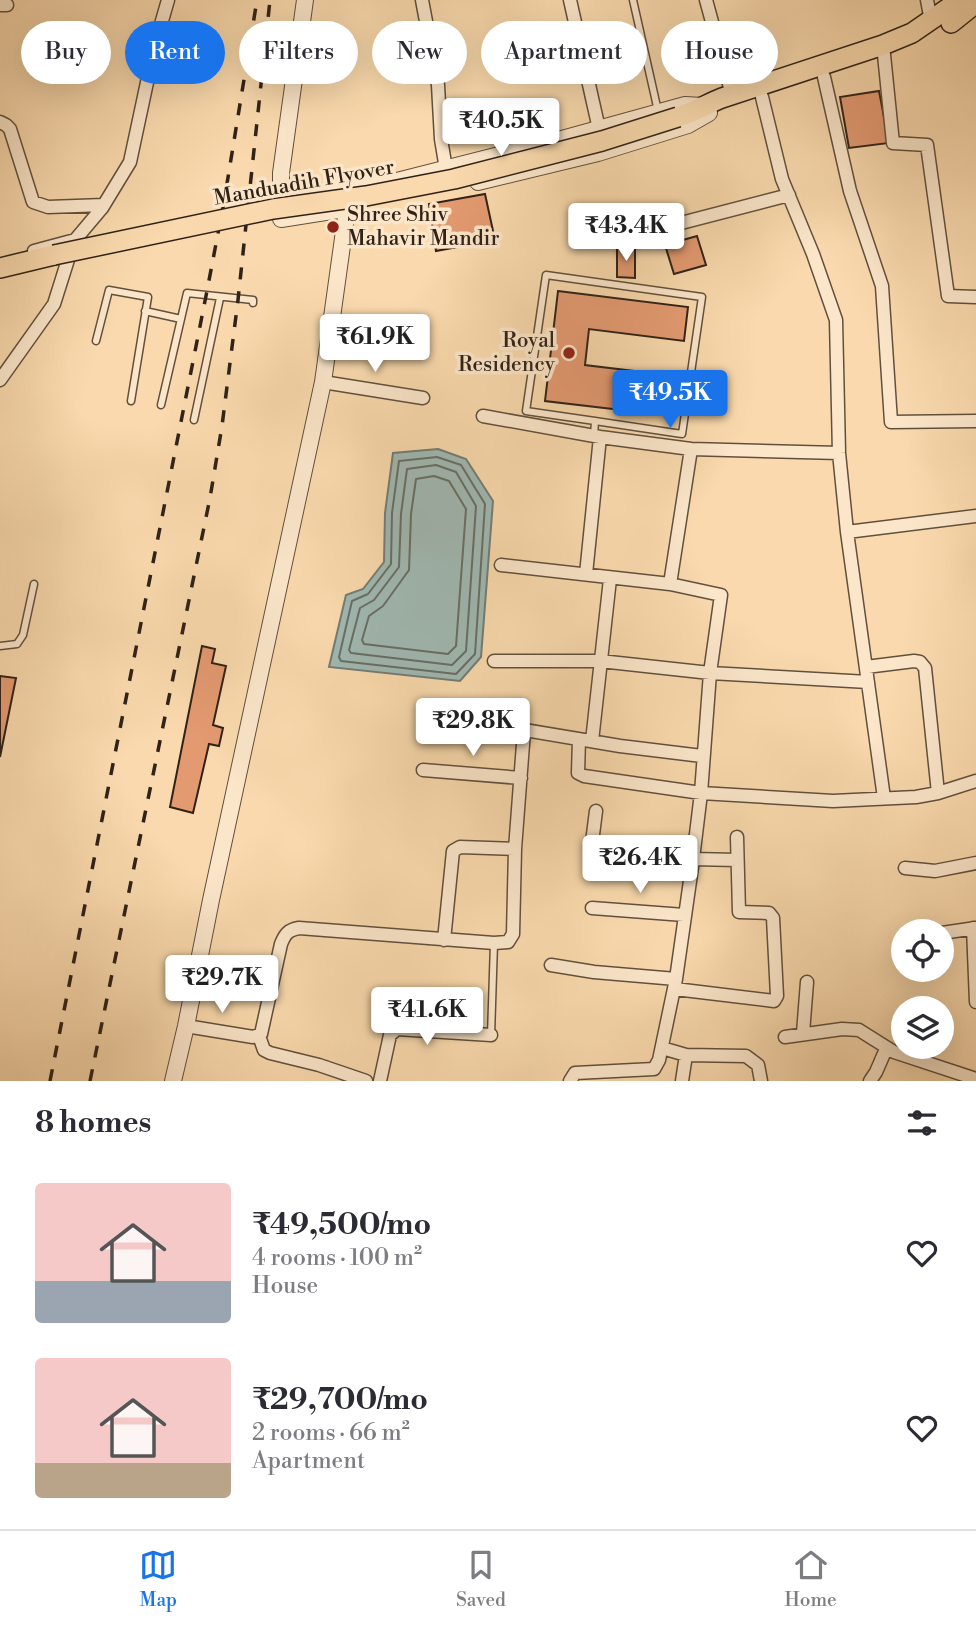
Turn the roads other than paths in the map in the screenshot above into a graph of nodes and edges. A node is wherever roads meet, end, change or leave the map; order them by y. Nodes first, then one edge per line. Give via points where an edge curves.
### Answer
1 (168, 0) edge
2 (305, 0) edge
3 (422, 0) edge
4 (570, 0) edge
5 (634, 0) edge
6 (706, 0) edge
7 (927, 0) edge
8 (960, 0) edge
9 (976, 3) edge
10 (931, 21) junction
11 (883, 52) junction
12 (824, 78) junction
13 (732, 95) junction
14 (762, 97) junction
15 (658, 111) junction
16 (696, 112) junction
17 (0, 122) edge
18 (599, 129) junction
19 (446, 169) junction
20 (351, 188) junction
21 (789, 195) junction
22 (280, 197) junction
23 (104, 205) junction
24 (349, 208) junction
25 (627, 237) dead end
26 (75, 240) junction
27 (0, 258) edge
28 (0, 268) edge
29 (976, 297) edge
30 (220, 298) junction
31 (253, 303) dead end
32 (145, 311) junction
33 (181, 319) junction
34 (96, 341) dead end
35 (0, 380) edge
36 (323, 382) junction
37 (423, 398) dead end
38 (131, 401) dead end
39 (161, 405) dead end
40 (483, 416) dead end
41 (194, 419) dead end
42 (595, 421) junction
43 (976, 421) edge
44 (597, 437) junction
45 (691, 449) junction
46 (839, 453) junction
47 (976, 516) edge
48 (847, 532) junction
49 (500, 565) dead end
50 (586, 574) junction
51 (610, 579) junction
52 (34, 584) dead end
53 (670, 584) junction
54 (0, 646) edge
55 (494, 661) dead end
56 (600, 661) junction
57 (866, 667) junction
58 (710, 673) junction
59 (868, 682) junction
60 (447, 717) dead end
61 (524, 731) junction
62 (586, 740) junction
63 (702, 756) junction
64 (423, 771) dead end
65 (521, 778) junction
66 (976, 780) edge
67 (701, 793) junction
68 (939, 793) junction
69 (884, 798) junction
70 (596, 811) dead end
71 (737, 837) dead end
72 (515, 849) junction
73 (737, 860) junction
74 (692, 863) junction
75 (976, 863) edge
76 (905, 868) dead end
77 (592, 908) dead end
78 (684, 915) junction
79 (974, 928) edge
80 (954, 931) edge
81 (444, 940) junction
82 (494, 943) junction
83 (551, 965) dead end
84 (807, 982) dead end
85 (675, 984) junction
86 (976, 1002) edge
87 (187, 1026) junction
88 (803, 1033) junction
89 (491, 1035) joint
90 (259, 1036) junction
91 (785, 1037) dead end
92 (662, 1048) junction
93 (887, 1049) junction
94 (686, 1055) junction
95 (585, 1077) edge
96 (972, 1079) edge
97 (173, 1081) edge
98 (366, 1081) edge
99 (380, 1081) edge
100 (570, 1081) edge
101 (682, 1081) edge
102 (761, 1081) edge
103 (870, 1081) edge

1 - 23 street via 130,162
2 - 22 street
3 - 19 street via 438,85
4 - 18 street
5 - 15 lane
6 - 13 street
7 - 10 street
8 - 10 main road
9 - 11 main road via 938,33
10 - 11 main road
11 - 12 main road
11 - 13 main road
11 - 29 street via 893,143 927,145 948,296
12 - 14 main road
12 - 43 street via 850,191 881,286 891,422
13 - 16 main road
14 - 16 main road
14 - 21 street
15 - 16 street via 685,104
15 - 18 street
16 - 24 street via 688,125 598,153
16 - 28 main road, Manduadih Flyover, bridge via 454,179 273,209
17 - 23 street via 10,129 33,202 48,207
18 - 19 street
19 - 20 street
20 - 22 street
20 - 24 street
21 - 25 street
21 - 46 street via 836,320
22 - 24 street via 281,220
23 - 26 street
24 - 36 street
26 - 27 street
26 - 35 street via 54,304
30 - 31 lane
30 - 33 lane via 187,293
30 - 41 lane
32 - 33 lane
32 - 34 lane via 148,298 109,290
32 - 38 lane
33 - 39 lane
36 - 37 street
36 - 87 street
40 - 44 street
42 - 42 lane via 526,411 546,275 702,297 682,433
42 - 44 lane
44 - 45 street
44 - 50 street
45 - 46 street
45 - 53 street
46 - 48 street
47 - 48 street
48 - 57 street
49 - 50 street
50 - 51 street
51 - 53 street
51 - 56 street
52 - 54 lane via 23,635 17,644
53 - 58 street via 721,595
55 - 56 street
56 - 58 street
56 - 62 street
57 - 59 street
57 - 68 street via 914,661 925,668
58 - 59 street
58 - 63 street
59 - 69 street
60 - 61 street
61 - 62 street
61 - 65 street
62 - 63 street
62 - 67 street via 576,767 584,776
63 - 67 street
64 - 65 street
65 - 72 street
66 - 68 street
67 - 69 street via 833,801
67 - 74 street
68 - 69 street
70 - 74 street via 594,856
71 - 73 street
72 - 81 street via 453,850
72 - 82 street via 513,934 509,942
73 - 74 street
73 - 85 street via 739,912 773,918 777,996 774,1001 749,999
74 - 78 street
75 - 76 street via 935,871
77 - 78 street
78 - 85 street
79 - 80 street
79 - 86 street
81 - 82 street
81 - 90 street via 290,930 281,944
82 - 89 lane
83 - 85 street
84 - 88 street
85 - 92 street
87 - 90 street
87 - 97 street
88 - 91 street
88 - 93 street via 859,1030
89 - 99 street via 397,1029 390,1035
90 - 98 street via 270,1054
92 - 94 street
92 - 95 street via 654,1069
93 - 96 street
93 - 103 street
94 - 101 street
94 - 102 street via 746,1056 758,1065
95 - 100 street via 575,1073

